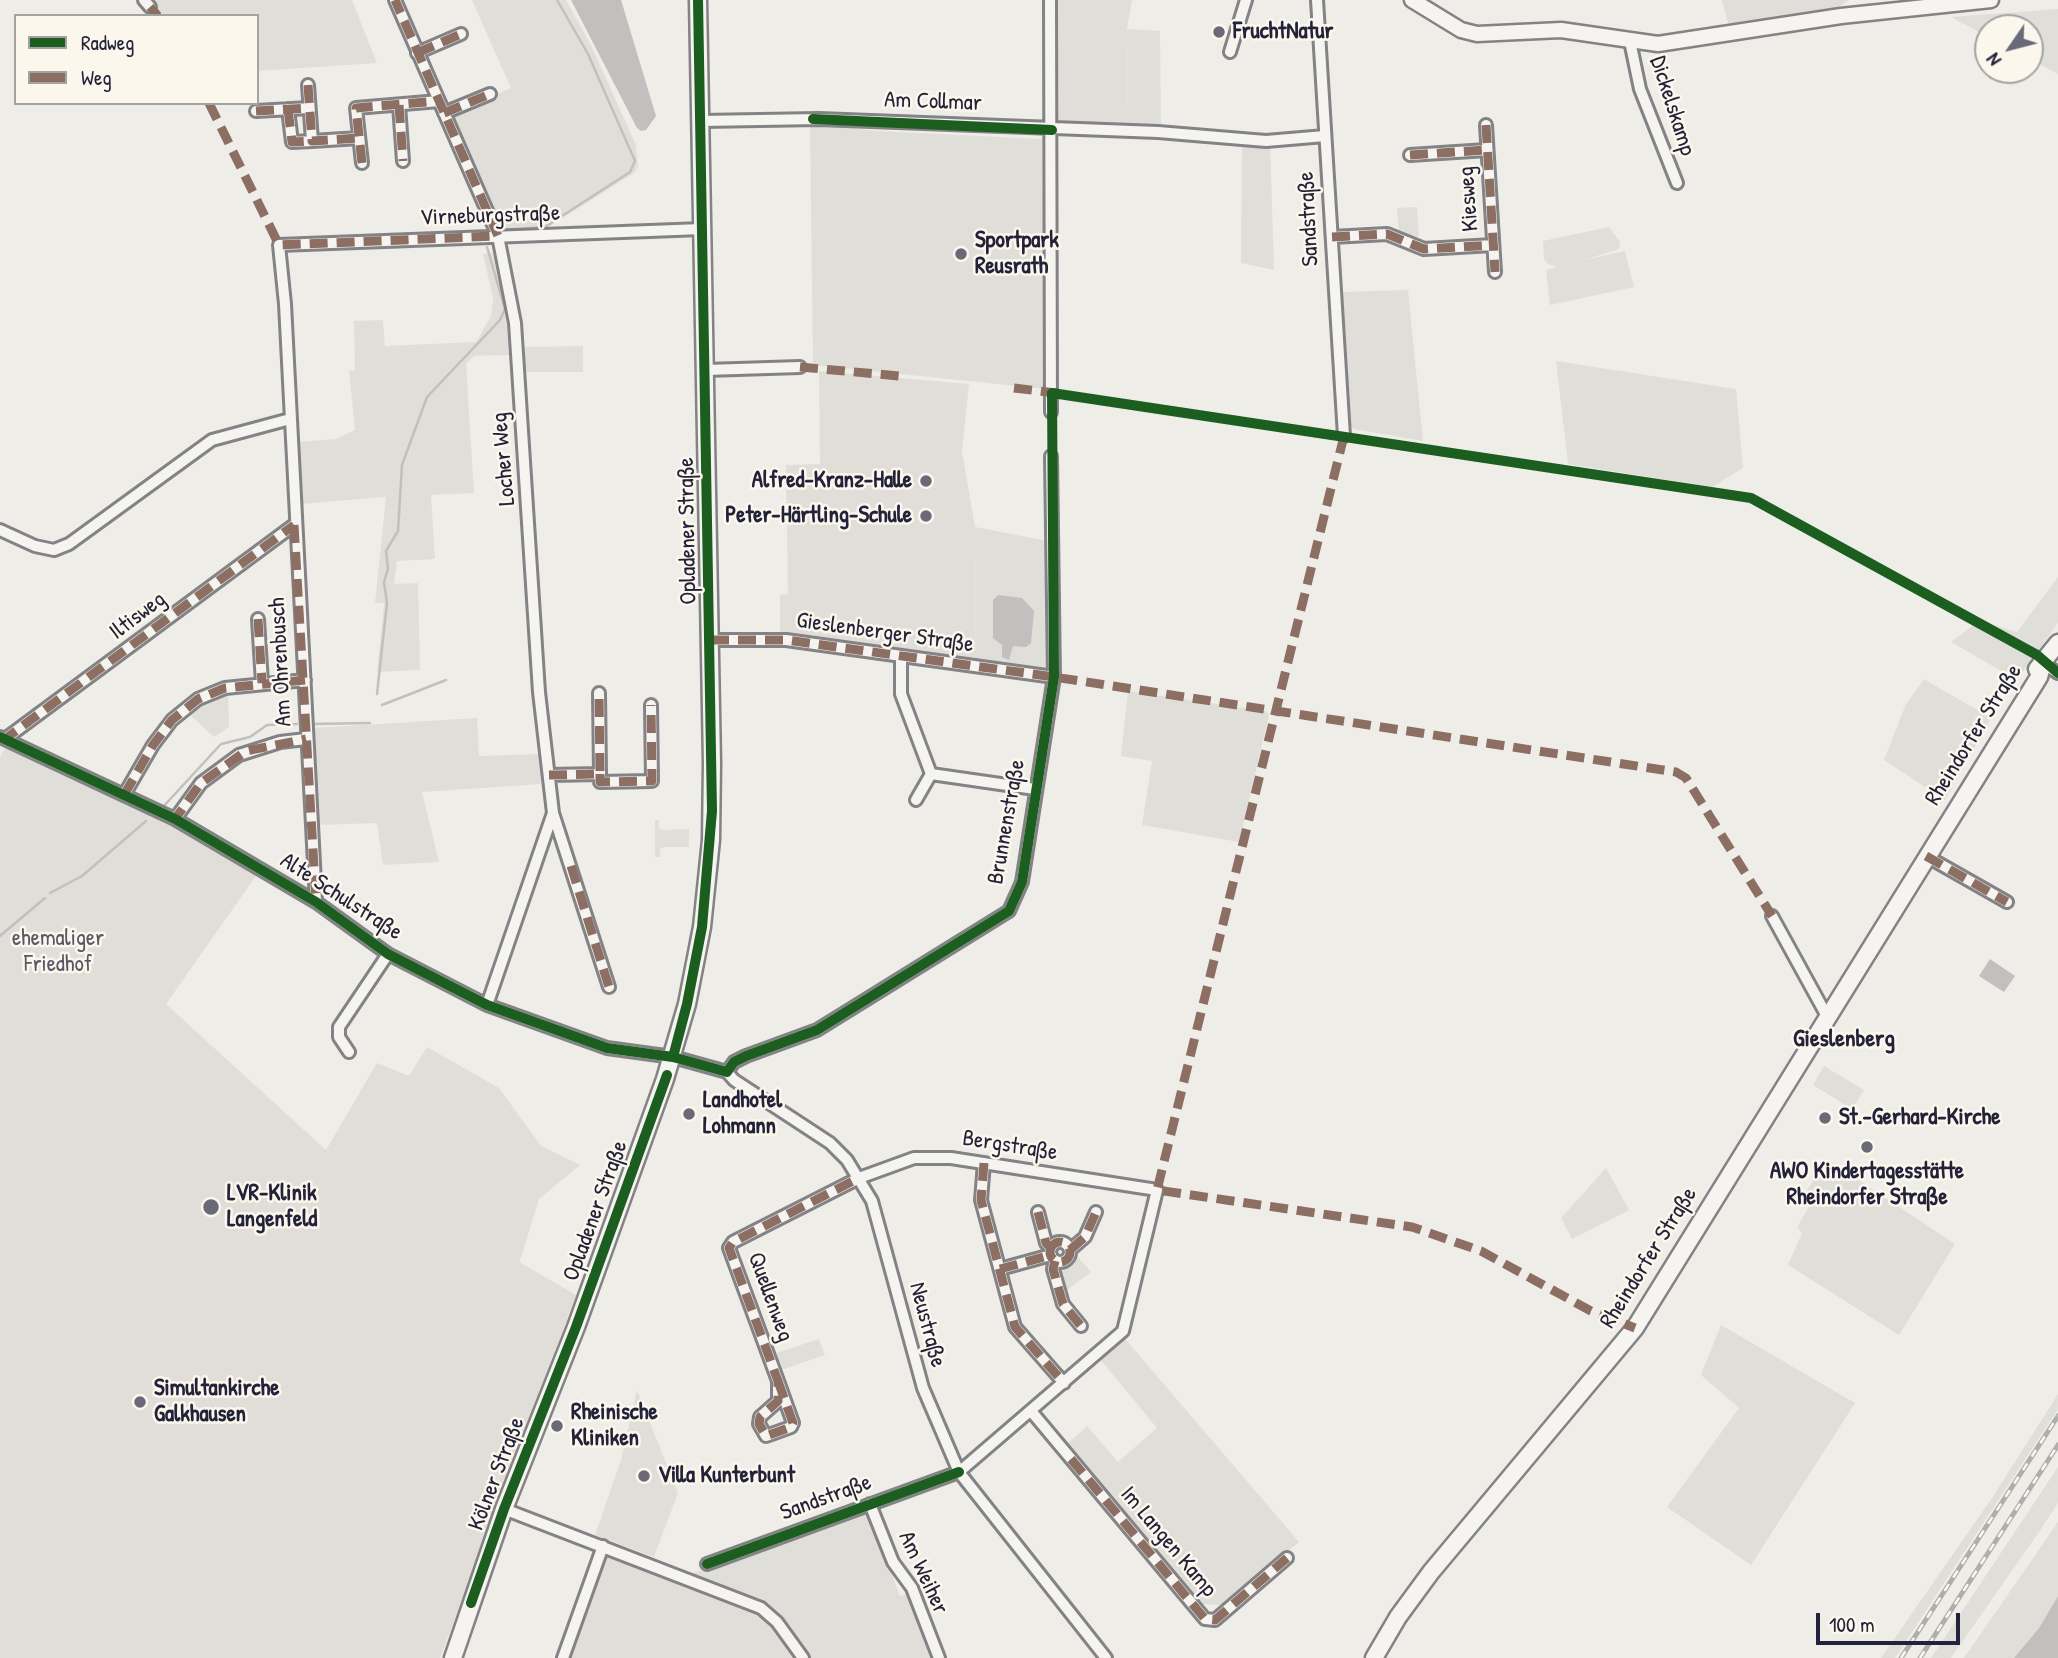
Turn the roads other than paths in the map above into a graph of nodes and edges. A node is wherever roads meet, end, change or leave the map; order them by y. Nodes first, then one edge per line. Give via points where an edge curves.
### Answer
1 (395, 0) edge
2 (698, 0) edge
3 (1049, 0) edge
4 (1246, 0) edge
5 (1317, 0) edge
6 (1412, 0) edge
7 (1991, 0) edge
8 (461, 34) dead end
9 (1630, 41) junction
10 (1230, 52) dead end
11 (417, 53) junction
12 (308, 85) dead end
13 (490, 94) dead end
14 (439, 101) junction
15 (399, 105) junction
16 (309, 108) junction
17 (288, 109) junction
18 (256, 111) dead end
19 (444, 113) junction
20 (701, 121) junction
21 (1486, 125) dead end
22 (1052, 130) junction
23 (1325, 136) junction
24 (359, 138) junction
25 (312, 141) junction
26 (1487, 150) junction
27 (1410, 155) dead end
28 (403, 161) dead end
29 (362, 163) dead end
30 (1677, 183) dead end
31 (702, 229) junction
32 (498, 236) junction
33 (1332, 237) junction
34 (279, 245) joint
35 (1493, 245) junction
36 (1495, 272) dead end
37 (800, 367) dead end
38 (706, 370) junction
39 (1051, 412) dead end
40 (290, 419) junction
41 (1344, 436) dead end
42 (1051, 456) dead end
43 (294, 525) junction
44 (0, 530) edge
45 (258, 619) dead end
46 (711, 640) junction
47 (2058, 643) edge
48 (901, 657) junction
49 (2043, 663) junction
50 (2058, 673) edge
51 (1054, 677) junction
52 (305, 680) junction
53 (262, 683) junction
54 (599, 693) dead end
55 (651, 705) dead end
56 (2, 738) edge
57 (306, 739) junction
58 (600, 774) junction
59 (931, 774) junction
60 (549, 775) junction
61 (1035, 789) junction
62 (124, 795) junction
63 (916, 800) dead end
64 (553, 813) junction
65 (175, 819) junction
66 (1926, 856) junction
67 (316, 902) junction
68 (2007, 902) dead end
69 (1772, 916) dead end
70 (388, 954) junction
71 (609, 987) dead end
72 (487, 1005) junction
73 (1828, 1018) junction
74 (349, 1052) dead end
75 (673, 1057) junction
76 (727, 1072) junction
77 (984, 1163) junction
78 (859, 1178) junction
79 (1157, 1190) joint
80 (1038, 1212) dead end
81 (1096, 1212) dead end
82 (1070, 1250) junction
83 (1052, 1255) junction
84 (1000, 1269) junction
85 (1081, 1326) dead end
86 (564, 1360) joint
87 (778, 1381) junction
88 (1064, 1383) junction
89 (1031, 1411) junction
90 (959, 1472) junction
91 (870, 1504) junction
92 (505, 1509) junction
93 (603, 1546) junction
94 (1287, 1558) dead end
95 (707, 1564) dead end
96 (453, 1658) edge
97 (564, 1658) edge
98 (803, 1658) edge
99 (939, 1658) edge
100 (1106, 1658) edge
101 (1374, 1658) edge

1 - 11 street, Locher Weg
2 - 20 main road, Opladener Straße
3 - 22 street
4 - 10 street
5 - 23 street, Sandstraße
6 - 9 street via 1469,33 1561,30
7 - 9 street via 1840,16 1671,43
8 - 11 street
9 - 30 street, Dickelskamp via 1640,89
11 - 14 street, Locher Weg
12 - 16 street
13 - 19 street
14 - 15 street
14 - 19 street, Locher Weg
15 - 24 street via 356,108
15 - 28 street
16 - 17 street
16 - 25 street
17 - 18 street
17 - 25 street via 292,142
19 - 32 street, Locher Weg
20 - 22 street, Am Collmar via 813,119
20 - 31 main road, Opladener Straße
21 - 26 street, Kiesweg
22 - 23 street, Am Collmar via 1266,141
22 - 39 street
23 - 33 street, Sandstraße
24 - 25 street
24 - 29 street
26 - 27 street, Kiesweg
26 - 35 street, Kiesweg
31 - 32 street, Virneburgstraße
31 - 38 main road, Opladener Straße
32 - 34 street, Virneburgstraße
32 - 60 street, Locher Weg via 515,323
33 - 35 street, Kiesweg via 1387,233 1424,248
33 - 41 street, Sandstraße
34 - 40 street, Am Ohrenbusch
35 - 36 street, Kiesweg
37 - 38 street
38 - 46 main road, Opladener Straße
40 - 43 street, Am Ohrenbusch
40 - 44 street via 212,440 69,544 54,550
42 - 51 street, Brunnenstraße
43 - 52 street, Am Ohrenbusch
43 - 56 street, Iltisweg
45 - 53 street
46 - 48 street, Gieslenberger Straße via 786,640
46 - 75 main road, Opladener Straße via 710,860 697,958
47 - 49 main road, Rheindorfer Straße
48 - 51 street, Gieslenberger Straße
48 - 59 street via 901,694
49 - 50 street
49 - 66 main road, Rheindorfer Straße via 1996,728
51 - 61 street, Brunnenstraße
52 - 53 street
52 - 57 street, Am Ohrenbusch
53 - 62 street via 225,688 194,701 153,745
54 - 58 street
55 - 58 street via 652,781 600,782
56 - 62 street, Alte Schulstraße
57 - 65 street via 239,755 201,783
57 - 67 street, Am Ohrenbusch
58 - 60 street
59 - 61 street
59 - 63 street
60 - 64 street, Locher Weg
61 - 76 street, Brunnenstraße via 1022,882 1009,911 817,1031 746,1056
62 - 65 street, Alte Schulstraße
64 - 71 street, Locher Weg
64 - 72 street, Locher Weg
65 - 67 street, Alte Schulstraße
66 - 68 street
66 - 73 main road, Rheindorfer Straße
67 - 70 street, Alte Schulstraße
69 - 73 street
70 - 72 street, Alte Schulstraße
70 - 74 street via 339,1027 339,1037
72 - 75 street, Alte Schulstraße via 607,1048
73 - 101 main road, Rheindorfer Straße via 1635,1328 1431,1572
75 - 76 street, Neustraße
75 - 86 main road, Opladener Straße
76 - 78 street, Neustraße via 830,1143
77 - 78 street, Bergstraße via 914,1158
77 - 79 street, Bergstraße
77 - 84 street via 981,1200
78 - 87 street, Quellenweg via 729,1248
78 - 90 street, Neustraße via 872,1201 923,1388
79 - 88 street, Sandstraße via 1124,1331
80 - 83 street
81 - 82 street via 1085,1237
82 - 83 street via 1067,1260
82 - 83 street via 1061,1242
83 - 84 street
83 - 85 street via 1063,1304
84 - 88 street via 1015,1327
86 - 92 main road, Kölner Straße
87 - 87 street, Quellenweg via 778,1401 760,1417 766,1436 793,1423
88 - 89 street, Sandstraße
89 - 90 street, Sandstraße
89 - 94 street, Im Langen Kamp via 1205,1619 1215,1620
90 - 91 street, Sandstraße
90 - 100 street, Neustraße
91 - 95 street, Sandstraße
91 - 99 street, Am Weiher via 893,1562 912,1588
92 - 93 street
92 - 96 main road, Kölner Straße
93 - 97 street
93 - 98 street via 761,1608

